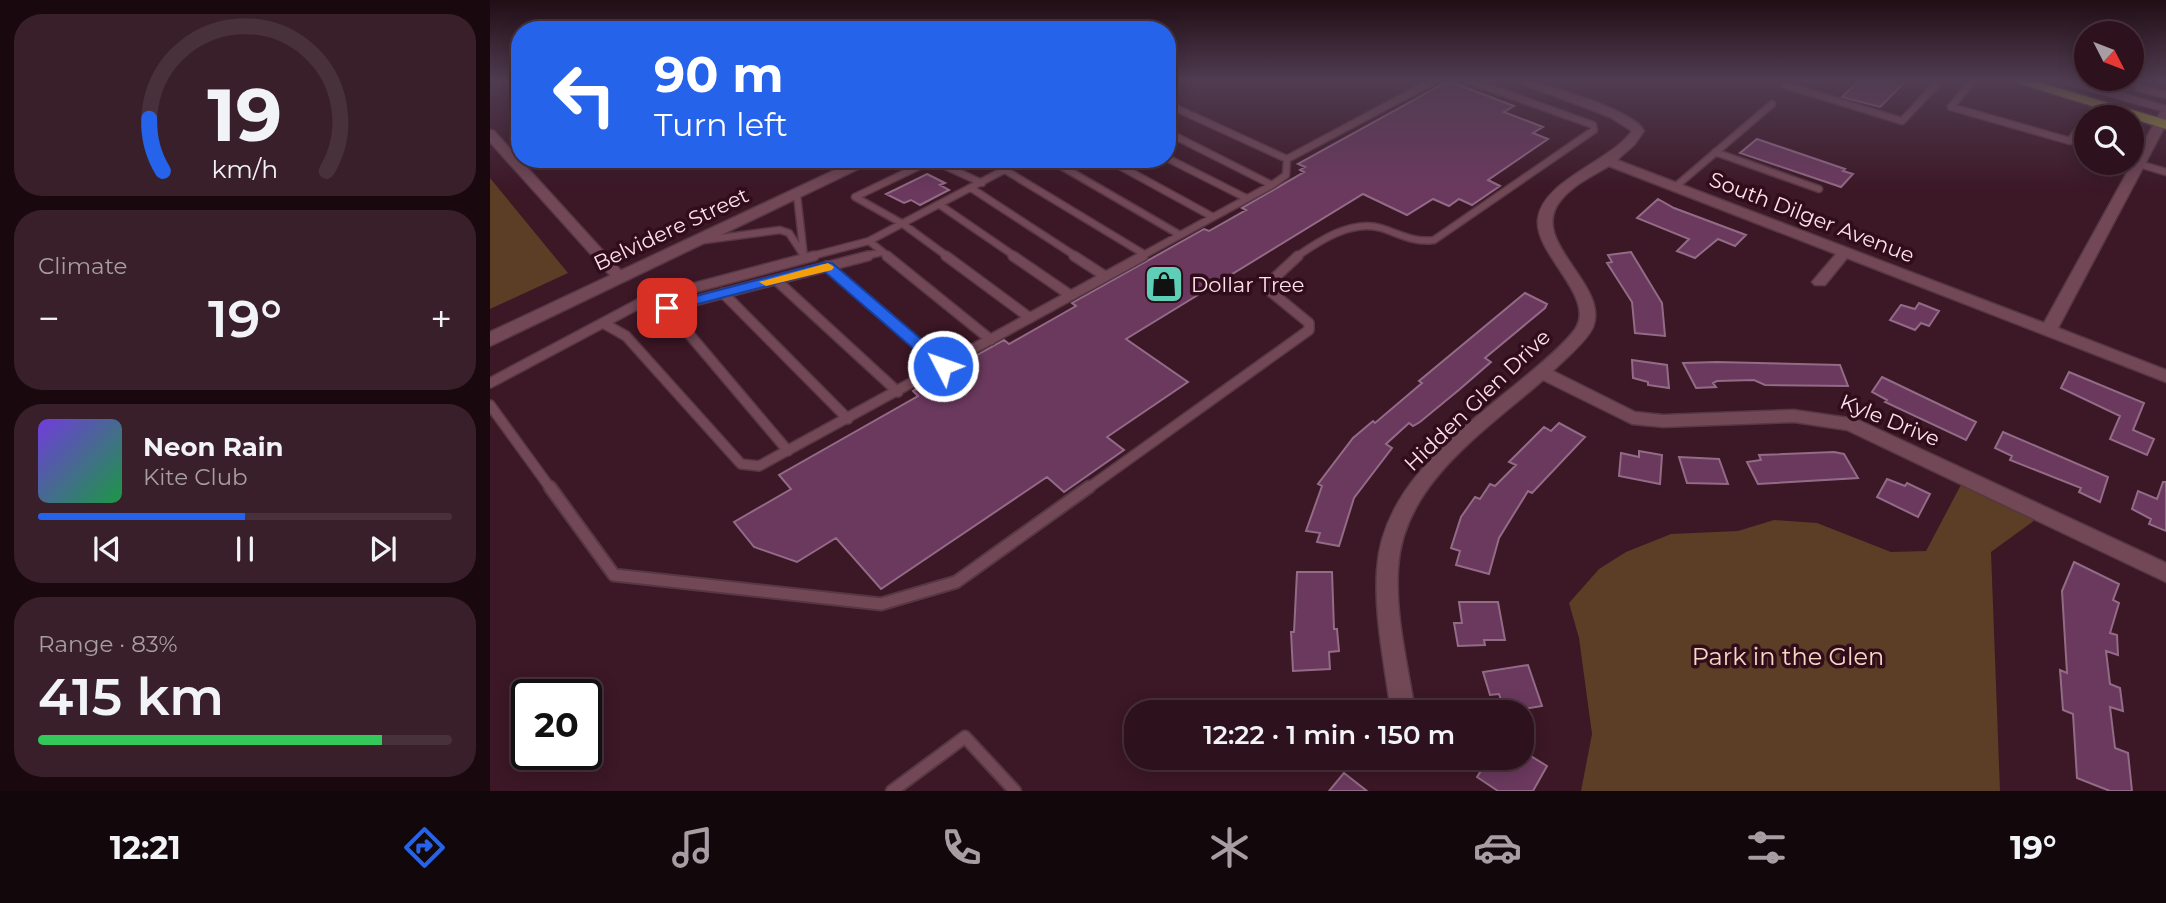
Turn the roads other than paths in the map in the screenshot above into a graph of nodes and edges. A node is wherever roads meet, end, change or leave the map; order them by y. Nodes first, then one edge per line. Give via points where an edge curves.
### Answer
1 (1195, 117) edge
2 (1366, 117) edge
3 (1571, 117) edge
4 (1619, 117) edge
5 (1757, 117) edge
6 (1889, 117) edge
7 (1906, 117) edge
8 (1986, 117) edge
9 (2165, 118) edge
10 (490, 134) edge
11 (1176, 136) edge
12 (2074, 136) edge
13 (1715, 152) junction
14 (2144, 155) edge
15 (511, 157) edge
16 (1287, 159) junction
17 (1606, 160) junction
18 (1176, 163) edge
19 (2144, 165) edge
20 (521, 168) edge
21 (852, 168) edge
22 (915, 168) edge
23 (949, 168) edge
24 (1009, 168) edge
25 (1065, 168) edge
26 (1123, 168) edge
27 (1005, 170) junction
28 (2166, 172) edge
29 (2133, 175) edge
30 (982, 183) junction
31 (1272, 184) junction
32 (1675, 187) junction
33 (971, 188) junction
34 (1819, 189) dead end
35 (797, 195) junction
36 (1246, 198) junction
37 (940, 205) junction
38 (1213, 217) junction
39 (903, 224) junction
40 (1180, 235) junction
41 (700, 240) junction
42 (869, 241) junction
43 (882, 251) junction
44 (1844, 253) junction
45 (1144, 254) junction
46 (804, 257) junction
47 (827, 266) junction
48 (1105, 276) junction
49 (620, 278) junction
50 (776, 279) junction
51 (1820, 282) dead end
52 (690, 289) junction
53 (723, 293) junction
54 (1070, 295) junction
55 (693, 301) junction
56 (1030, 318) junction
57 (603, 323) junction
58 (2048, 331) junction
59 (490, 340) edge
60 (991, 340) junction
61 (943, 366) junction
62 (1541, 372) junction
63 (2166, 376) edge
64 (490, 383) edge
65 (898, 392) junction
66 (490, 405) edge
67 (848, 419) junction
68 (788, 451) junction
69 (2166, 573) edge
70 (1402, 700) edge
71 (1010, 790) edge
72 (892, 791) edge

1 - 16 lane
2 - 16 lane
3 - 66 lane via 1594,125 1594,130 1434,240 1417,242 1376,226 1356,225 1280,269 1269,283 1271,292 1309,323 1309,330 957,582 881,604 614,575
4 - 17 street via 1636,126 1634,137
5 - 13 lane
6 - 7 lane via 1902,121
8 - 12 lane via 2070,141
9 - 14 street
10 - 15 street
11 - 31 lane
13 - 32 lane
13 - 34 lane
16 - 31 lane via 1286,175
17 - 32 street, South Dilger Avenue
17 - 62 street, Hidden Glen Drive via 1547,210 1550,243 1567,267 1588,318 1585,327
18 - 36 lane
19 - 28 lane
20 - 49 street
21 - 35 main road, Belvidere Street
22 - 39 lane via 855,197
23 - 30 lane
24 - 27 lane
25 - 40 lane
26 - 38 lane
27 - 30 lane
27 - 45 lane
29 - 58 street
30 - 33 lane
31 - 36 lane
32 - 44 street, South Dilger Avenue
33 - 37 lane
33 - 48 lane
35 - 41 main road, Belvidere Street
35 - 46 lane via 795,207 808,248
36 - 38 lane
37 - 39 lane
37 - 54 lane
38 - 40 lane
39 - 42 lane
39 - 56 lane
40 - 45 lane
41 - 46 lane via 780,230 789,233
41 - 49 main road, Belvidere Street
42 - 43 lane
42 - 46 lane
43 - 47 lane
43 - 60 lane
44 - 51 street
44 - 58 street, South Dilger Avenue
45 - 48 lane
46 - 52 lane
47 - 50 lane
47 - 61 lane
48 - 54 lane
49 - 59 main road, Belvidere Street
50 - 53 lane
50 - 65 lane
52 - 55 lane
52 - 57 lane via 644,301
53 - 55 lane
53 - 67 lane
54 - 56 lane
55 - 68 lane via 667,308
56 - 60 lane
57 - 64 lane
57 - 68 lane via 626,335 741,464 759,466
58 - 63 street, South Dilger Avenue
60 - 61 lane
61 - 65 lane
62 - 69 street, Kyle Drive via 1632,418 1794,416 1850,424
62 - 70 street, Hidden Glen Drive via 1437,465 1400,518 1387,579
65 - 67 lane
67 - 68 lane
71 - 72 lane via 965,737

